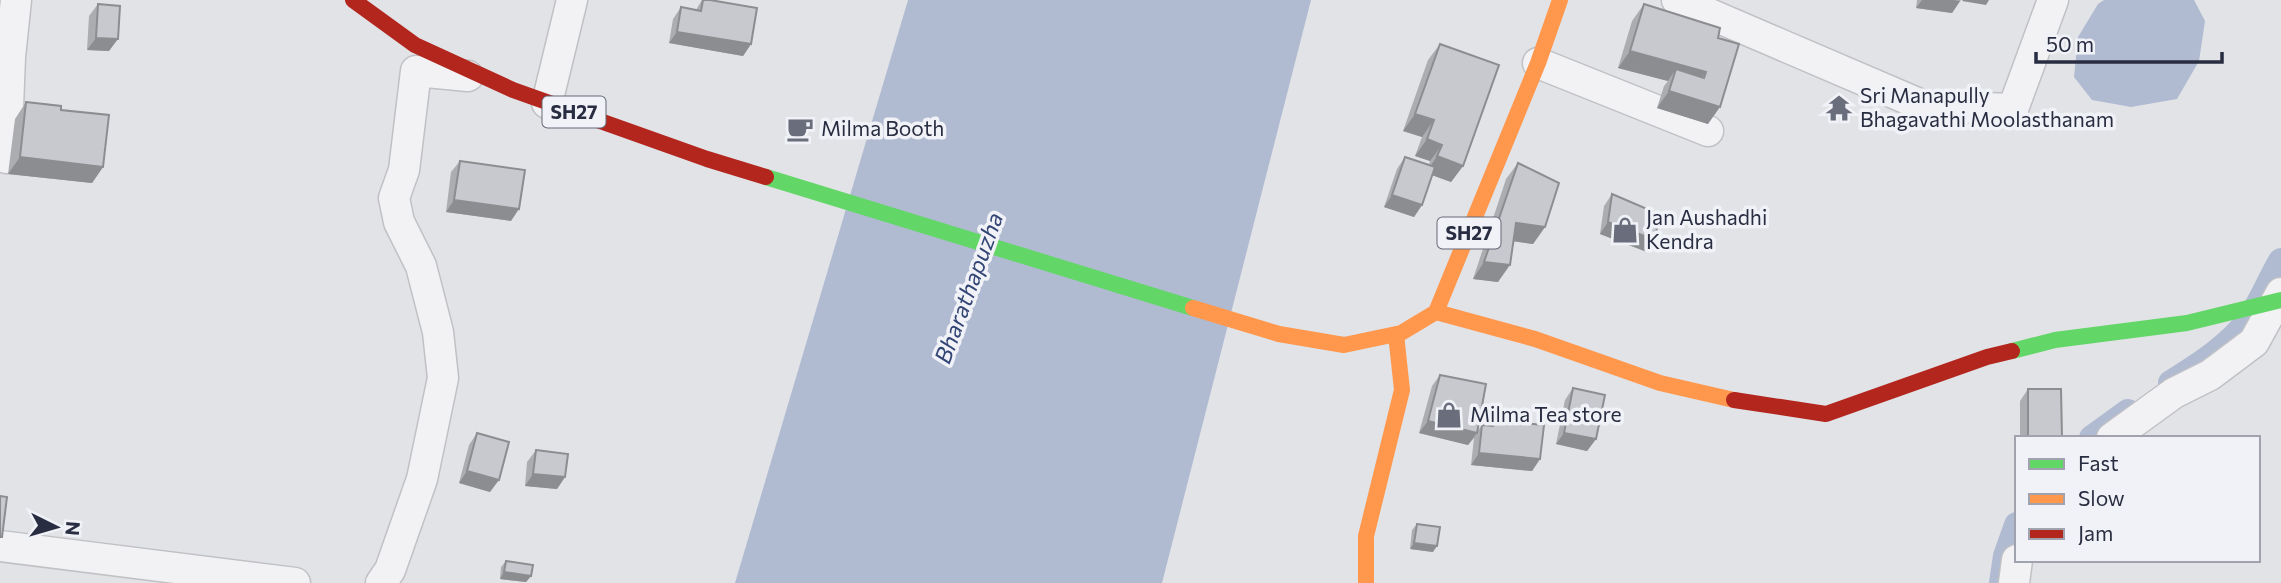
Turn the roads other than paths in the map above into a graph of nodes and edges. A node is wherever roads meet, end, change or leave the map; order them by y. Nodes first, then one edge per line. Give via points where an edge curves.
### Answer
1 (16, 0) edge
2 (353, 0) edge
3 (572, 0) edge
4 (1560, 0) edge
5 (1677, 0) edge
6 (2053, 0) edge
7 (1538, 63) junction
8 (489, 78) junction
9 (547, 103) junction
10 (1708, 131) dead end
11 (6, 158) dead end
12 (2269, 301) edge
13 (1436, 312) junction
14 (1396, 334) junction
15 (2115, 436) edge
16 (0, 546) edge
17 (2017, 562) edge
18 (295, 583) edge
19 (381, 583) edge
20 (1366, 583) edge
21 (2014, 583) edge

1 - 11 street
2 - 8 main road, SH27 via 415,45
3 - 9 street
4 - 7 main road, SH27
5 - 6 street via 1924,106 2013,109
7 - 10 street
7 - 13 main road, SH27
8 - 9 main road, SH27
8 - 19 street via 416,71 404,170 394,198 399,222 421,266 438,332 443,377 422,480 390,570
9 - 14 main road, SH27 via 707,159 1279,334 1344,345
12 - 13 main road via 2187,324 2055,341 1987,357 1826,414 1752,404 1660,383 1535,339
12 - 15 street via 2254,342
13 - 14 main road, SH27
14 - 20 main road via 1402,390 1366,536
16 - 18 street
17 - 21 street

